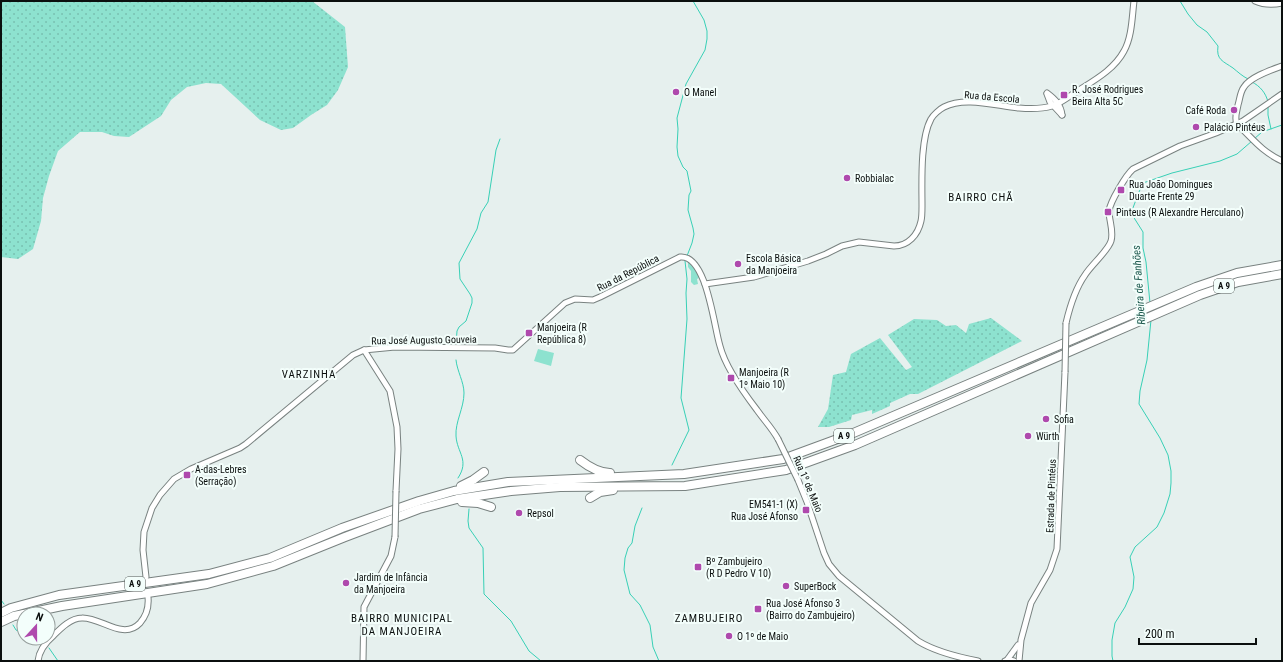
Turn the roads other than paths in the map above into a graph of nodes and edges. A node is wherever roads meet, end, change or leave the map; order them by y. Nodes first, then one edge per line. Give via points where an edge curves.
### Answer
1 (1134, 1) edge
2 (1255, 1) edge
3 (1282, 3) edge
4 (1282, 66) edge
5 (1282, 94) edge
6 (1237, 124) junction
7 (1282, 161) edge
8 (684, 256) joint
9 (1282, 265) edge
10 (1282, 274) edge
11 (705, 284) junction
12 (500, 349) joint
13 (364, 350) junction
14 (580, 460) dead end
15 (484, 472) dead end
16 (647, 476) junction
17 (643, 486) junction
18 (431, 497) junction
19 (590, 498) dead end
20 (437, 504) junction
21 (491, 507) dead end
22 (146, 578) dead end
23 (148, 597) dead end
24 (56, 607) edge
25 (1, 612) edge
26 (16, 616) edge
27 (1, 622) edge
28 (1021, 640) junction
29 (38, 661) edge
30 (363, 661) edge
31 (978, 661) edge
32 (1005, 661) edge
33 (1014, 661) edge
34 (1019, 661) edge

1 - 11 street, Rua da Escola via 1130,34 1125,51 1116,63 1101,76 1055,104 1038,109 1020,109 968,102 954,103 943,107 931,118 923,153 921,222 915,235 907,243 900,246 859,242 754,277
2 - 3 street via 1261,4
4 - 6 street via 1250,80 1242,88
5 - 6 street, Estrada de Pintéus
6 - 7 street via 1273,157
6 - 28 street, Estrada de Pintéus, bridge via 1180,146 1133,169 1111,204 1110,243 1084,275 1076,290 1066,323 1057,548 1050,570 1031,603
8 - 11 street, Rua 1º de Maio via 697,266
8 - 12 street, Rua da República via 593,300 575,299 565,303 513,350
9 - 16 highway, A 9 via 1237,273 1196,287 858,431 783,459 684,474
10 - 17 highway, A 9 via 1238,282 1200,295 855,445 786,470 685,486
11 - 31 street, Rua 1º de Maio, bridge via 720,348 726,362 778,439 807,502 829,564 839,576 918,641 930,648
12 - 13 street, Rua José Augusto Gouveia via 395,347
13 - 22 street, Rua José Augusto Gouveia via 353,354 246,444 174,479 160,495 147,521 143,540
13 - 30 street, bridge via 390,391 398,449 395,537 391,556 364,607
14 - 16 highway via 595,470 606,473
15 - 18 highway via 465,485
16 - 18 highway, A 9 via 508,482
17 - 19 highway via 600,492
17 - 20 highway, A 9 via 510,490
18 - 25 highway, A 9 via 342,528 270,558 209,574 59,595
20 - 21 highway via 468,502
20 - 24 highway, A 9 via 273,566 207,584
23 - 29 street via 148,609 144,619 137,626 118,629 91,619 75,619 52,636 40,651
26 - 27 highway, A 9
28 - 32 street
28 - 34 street, Estrada de Pintéus
32 - 33 street

